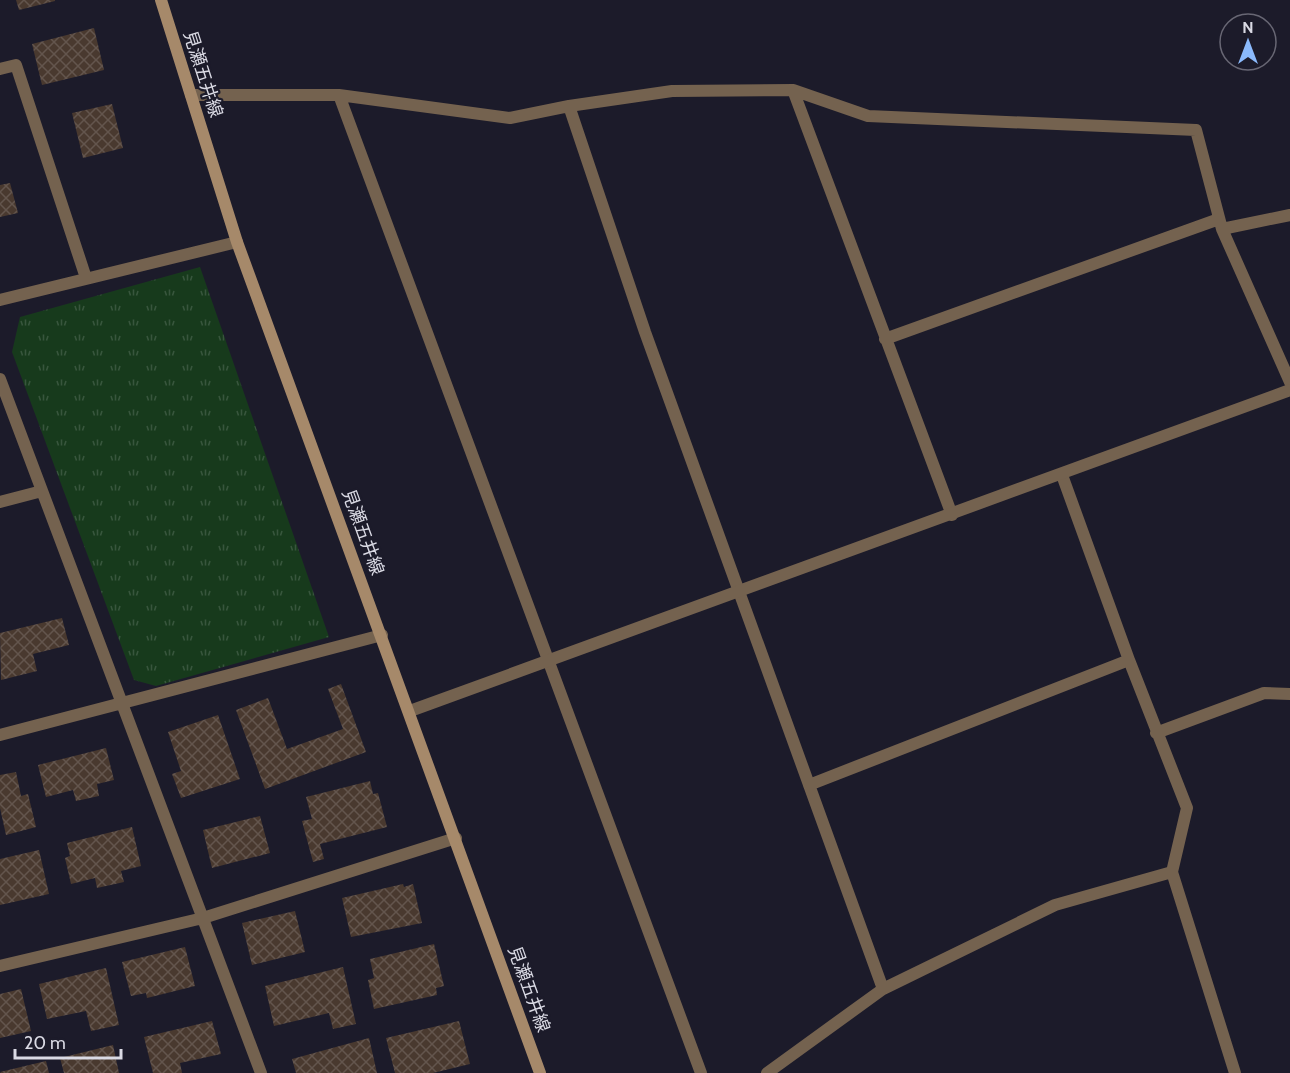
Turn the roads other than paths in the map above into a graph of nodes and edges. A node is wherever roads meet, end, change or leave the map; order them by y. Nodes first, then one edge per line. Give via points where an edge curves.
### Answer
1 (161, 0) edge
2 (0, 69) edge
3 (793, 90) junction
4 (191, 95) junction
5 (339, 95) junction
6 (569, 106) junction
7 (1290, 214) edge
8 (1220, 224) junction
9 (237, 242) junction
10 (86, 278) junction
11 (0, 300) edge
12 (885, 339) junction
13 (0, 379) edge
14 (1290, 382) edge
15 (1290, 390) edge
16 (1062, 475) junction
17 (42, 491) junction
18 (0, 502) edge
19 (952, 515) junction
20 (738, 589) junction
21 (382, 635) junction
22 (550, 660) junction
23 (1129, 660) junction
24 (1290, 693) edge
25 (122, 705) junction
26 (410, 711) junction
27 (1156, 733) junction
28 (0, 735) edge
29 (809, 785) junction
30 (456, 838) junction
31 (1172, 872) junction
32 (203, 918) junction
33 (0, 966) edge
34 (883, 989) junction
35 (261, 1073) edge
36 (540, 1073) edge
37 (700, 1073) edge
38 (767, 1073) edge
39 (1235, 1073) edge

1 - 4 main road, 見瀬五井線
2 - 10 street via 16,65
3 - 6 street via 672,91
3 - 8 street via 868,116 1196,130
3 - 12 street
4 - 5 street
4 - 9 main road, 見瀬五井線
5 - 6 street via 510,118
5 - 22 street
6 - 20 street
7 - 8 street
8 - 12 street
8 - 14 street
9 - 10 street
9 - 21 main road, 見瀬五井線
10 - 11 street
12 - 19 street
13 - 17 street
15 - 16 street
16 - 19 street
16 - 23 street
17 - 18 street
17 - 25 street
19 - 20 street
20 - 22 street
20 - 29 street
21 - 25 street
21 - 26 main road, 見瀬五井線
22 - 26 street
22 - 37 street
23 - 27 street
23 - 29 street
24 - 27 street via 1264,693
25 - 28 street
25 - 32 street
26 - 30 main road, 見瀬五井線
27 - 31 street via 1187,808
29 - 34 street
30 - 32 street
30 - 36 main road, 見瀬五井線
31 - 34 street via 1054,905
31 - 39 street
32 - 33 street
32 - 35 street
34 - 38 street

